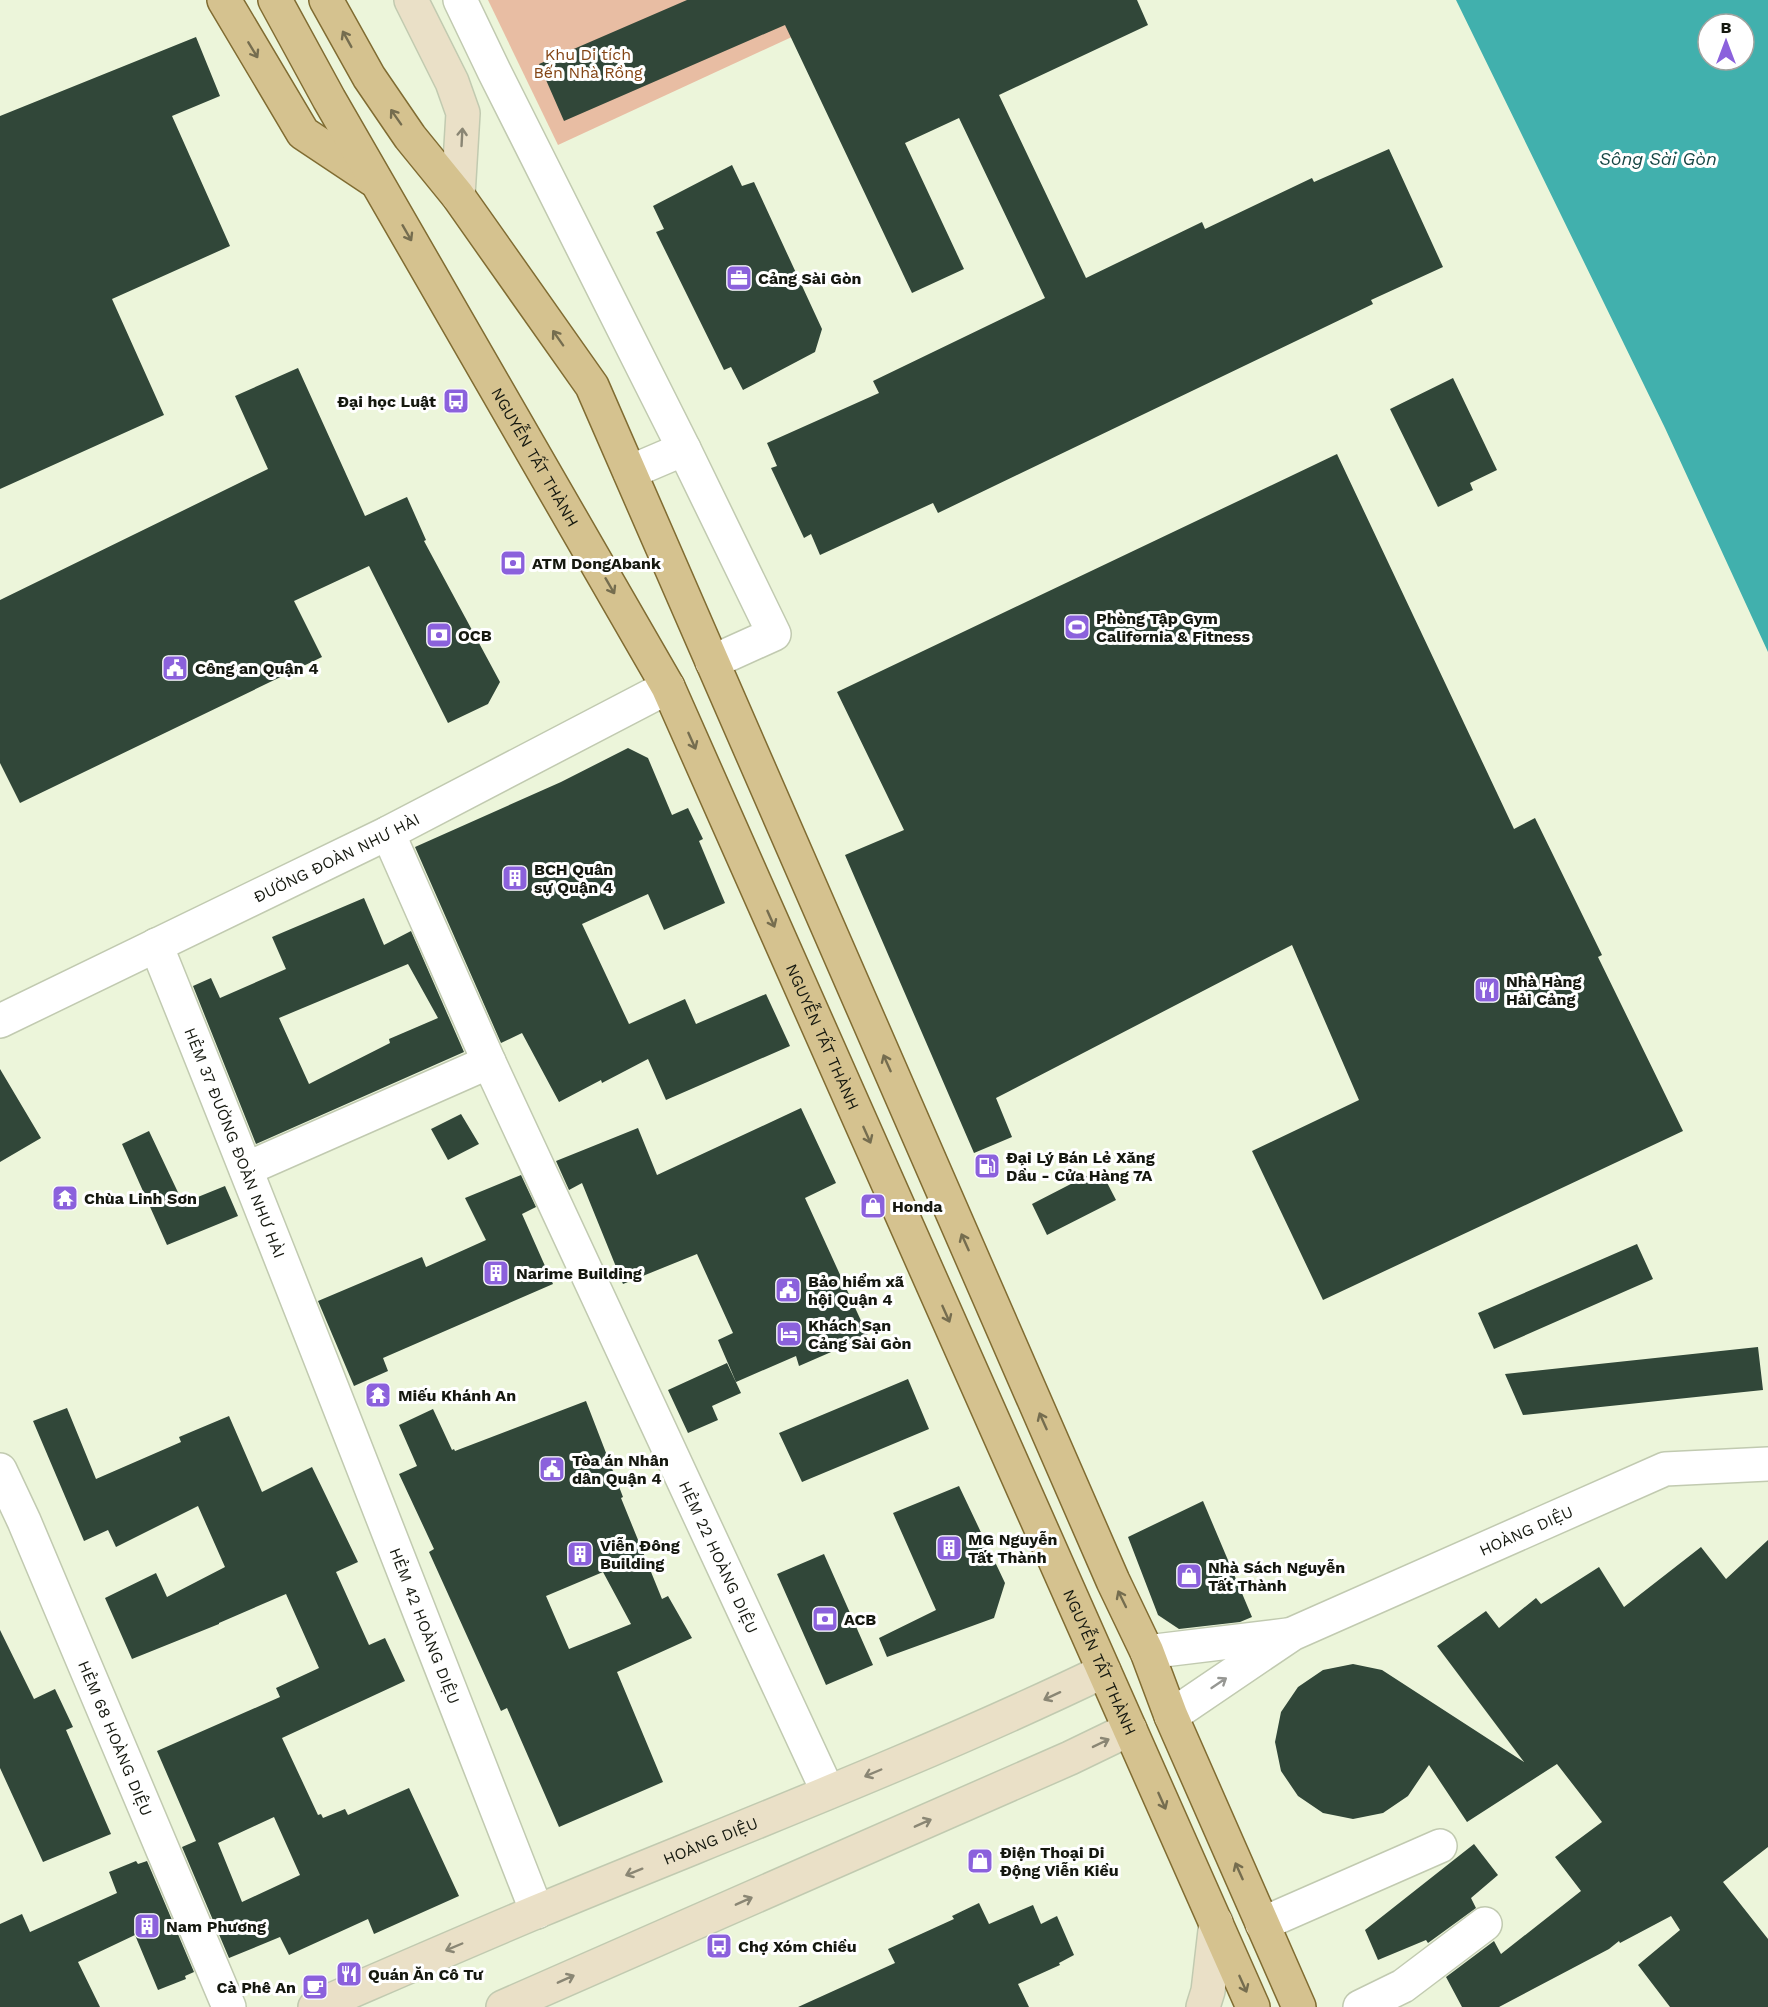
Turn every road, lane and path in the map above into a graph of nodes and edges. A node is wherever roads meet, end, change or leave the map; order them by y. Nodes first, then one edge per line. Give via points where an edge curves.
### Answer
1 (224, 0) edge
2 (275, 0) edge
3 (326, 0) edge
4 (411, 0) edge
5 (460, 0) edge
6 (377, 182) junction
7 (458, 196) junction
8 (684, 449) junction
9 (630, 472) junction
10 (712, 662) junction
11 (668, 687) junction
12 (388, 832) junction
13 (156, 945) junction
14 (0, 1021) edge
15 (489, 1062) junction
16 (246, 1169) junction
17 (312, 1341) joint
18 (1768, 1464) edge
19 (0, 1470) edge
20 (1292, 1634) junction
21 (1147, 1652) junction
22 (1104, 1671) junction
23 (1171, 1716) junction
24 (1130, 1729) junction
25 (828, 1792) junction
26 (1440, 1846) dead end
27 (537, 1912) junction
28 (1216, 1922) junction
29 (1262, 1924) junction
30 (1485, 1924) dead end
31 (510, 2006) edge
32 (230, 2007) edge
33 (315, 2007) edge
34 (1203, 2007) edge
35 (1253, 2007) edge
36 (1299, 2007) edge
37 (1359, 2007) edge

1 -> 6 main road via 303,133
2 - 6 main road, NGUYỄN TẤT THÀNH
7 -> 3 main road via 369,78
7 -> 4 main road via 463,113
5 - 8 street
6 -> 11 main road, NGUYỄN TẤT THÀNH
9 -> 7 main road via 592,386
8 - 9 street
8 - 10 street via 774,634
9 - 10 main road
21 -> 10 main road
11 - 12 street, ĐƯỜNG ĐOÀN NHƯ HÀI
11 -> 22 main road, NGUYỄN TẤT THÀNH
12 - 13 street, ĐƯỜNG ĐOÀN NHƯ HÀI
12 - 15 street, HẺM 22 HOÀNG DIỆU
13 - 14 street, ĐƯỜNG ĐOÀN NHƯ HÀI
13 - 16 street, HẺM 37 ĐƯỜNG ĐOÀN NHƯ HÀI
15 - 16 street
15 - 25 street, HẺM 22 HOÀNG DIỆU
16 - 17 street, HẺM 37 ĐƯỜNG ĐOÀN NHƯ HÀI
17 - 27 street, HẺM 42 HOÀNG DIỆU
18 - 20 street, HOÀNG DIỆU via 1665,1469
19 - 32 street, HẺM 68 HOÀNG DIỆU
20 - 21 street, HOÀNG DIỆU
23 -> 20 street, HOÀNG DIỆU
21 - 22 main road
21 - 23 main road
22 - 24 main road, NGUYỄN TẤT THÀNH
22 -> 25 main road, HOÀNG DIỆU
23 - 24 main road
29 -> 23 main road
24 -> 28 main road, NGUYỄN TẤT THÀNH
31 -> 24 main road
25 -> 27 main road, HOÀNG DIỆU
26 - 29 street
27 -> 33 main road, HOÀNG DIỆU
28 - 34 main road
28 -> 35 main road, NGUYỄN TẤT THÀNH
29 - 36 main road
30 - 37 street via 1403,1986

